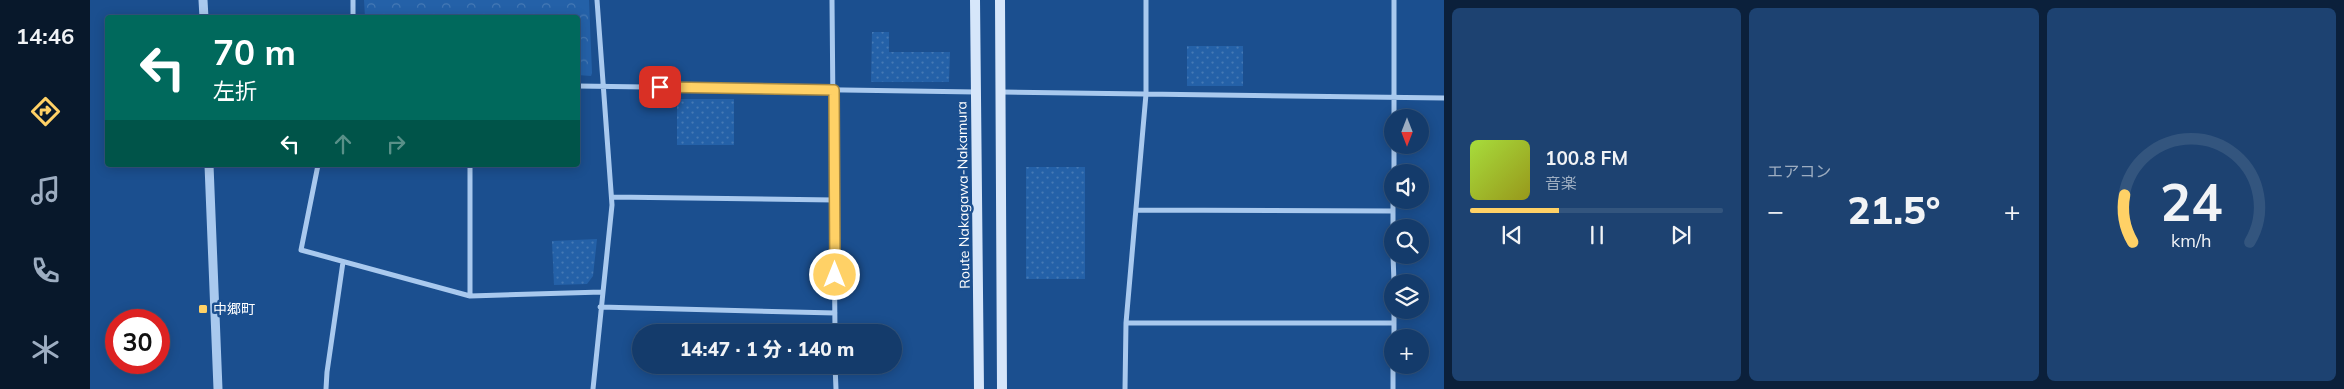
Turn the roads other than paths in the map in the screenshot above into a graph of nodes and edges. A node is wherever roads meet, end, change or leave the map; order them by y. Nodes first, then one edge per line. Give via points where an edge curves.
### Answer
1 (203, 0) edge
2 (352, 0) edge
3 (597, 0) edge
4 (832, 0) edge
5 (975, 0) edge
6 (1000, 0) edge
7 (1146, 0) edge
8 (1394, 0) edge
9 (204, 15) edge
10 (353, 15) edge
11 (580, 86) edge
12 (602, 86) junction
13 (834, 90) junction
14 (976, 92) junction
15 (1002, 92) junction
16 (1146, 94) junction
17 (1394, 97) junction
18 (1444, 98) edge
19 (1394, 109) edge
20 (209, 167) edge
21 (318, 167) edge
22 (470, 167) edge
23 (612, 197) junction
24 (834, 200) junction
25 (1136, 210) junction
26 (1393, 211) joint
27 (1393, 219) edge
28 (342, 262) junction
29 (602, 292) junction
30 (470, 296) junction
31 (600, 307) junction
32 (835, 313) junction
33 (1394, 319) edge
34 (1126, 323) junction
35 (1394, 323) junction
36 (835, 324) edge
37 (1394, 329) edge
38 (835, 374) edge
39 (1394, 374) edge
40 (218, 389) edge
41 (326, 389) edge
42 (593, 389) edge
43 (836, 389) edge
44 (979, 389) edge
45 (1002, 389) edge
46 (1125, 389) edge
47 (1393, 389) edge

1 - 9 street
2 - 10 street
3 - 12 street
4 - 13 street
5 - 14 main road, Route Nakagawa-Nakamura
6 - 15 main road
7 - 16 street
8 - 17 street
11 - 12 street
12 - 13 street
12 - 23 street
13 - 14 street
13 - 24 street
14 - 44 main road, Route Nakagawa-Nakamura
15 - 16 street
15 - 45 main road
16 - 17 street
16 - 25 street
17 - 18 street
17 - 19 street
20 - 40 street
21 - 28 street via 301,250
22 - 30 street
23 - 24 street
23 - 29 street
24 - 32 street
25 - 26 street
25 - 34 street
26 - 27 street
28 - 30 street
28 - 41 street
29 - 30 street
29 - 31 street
31 - 32 street
31 - 42 street
32 - 36 street
33 - 35 street
34 - 35 street
34 - 46 street
35 - 37 street
38 - 43 street
39 - 47 street

